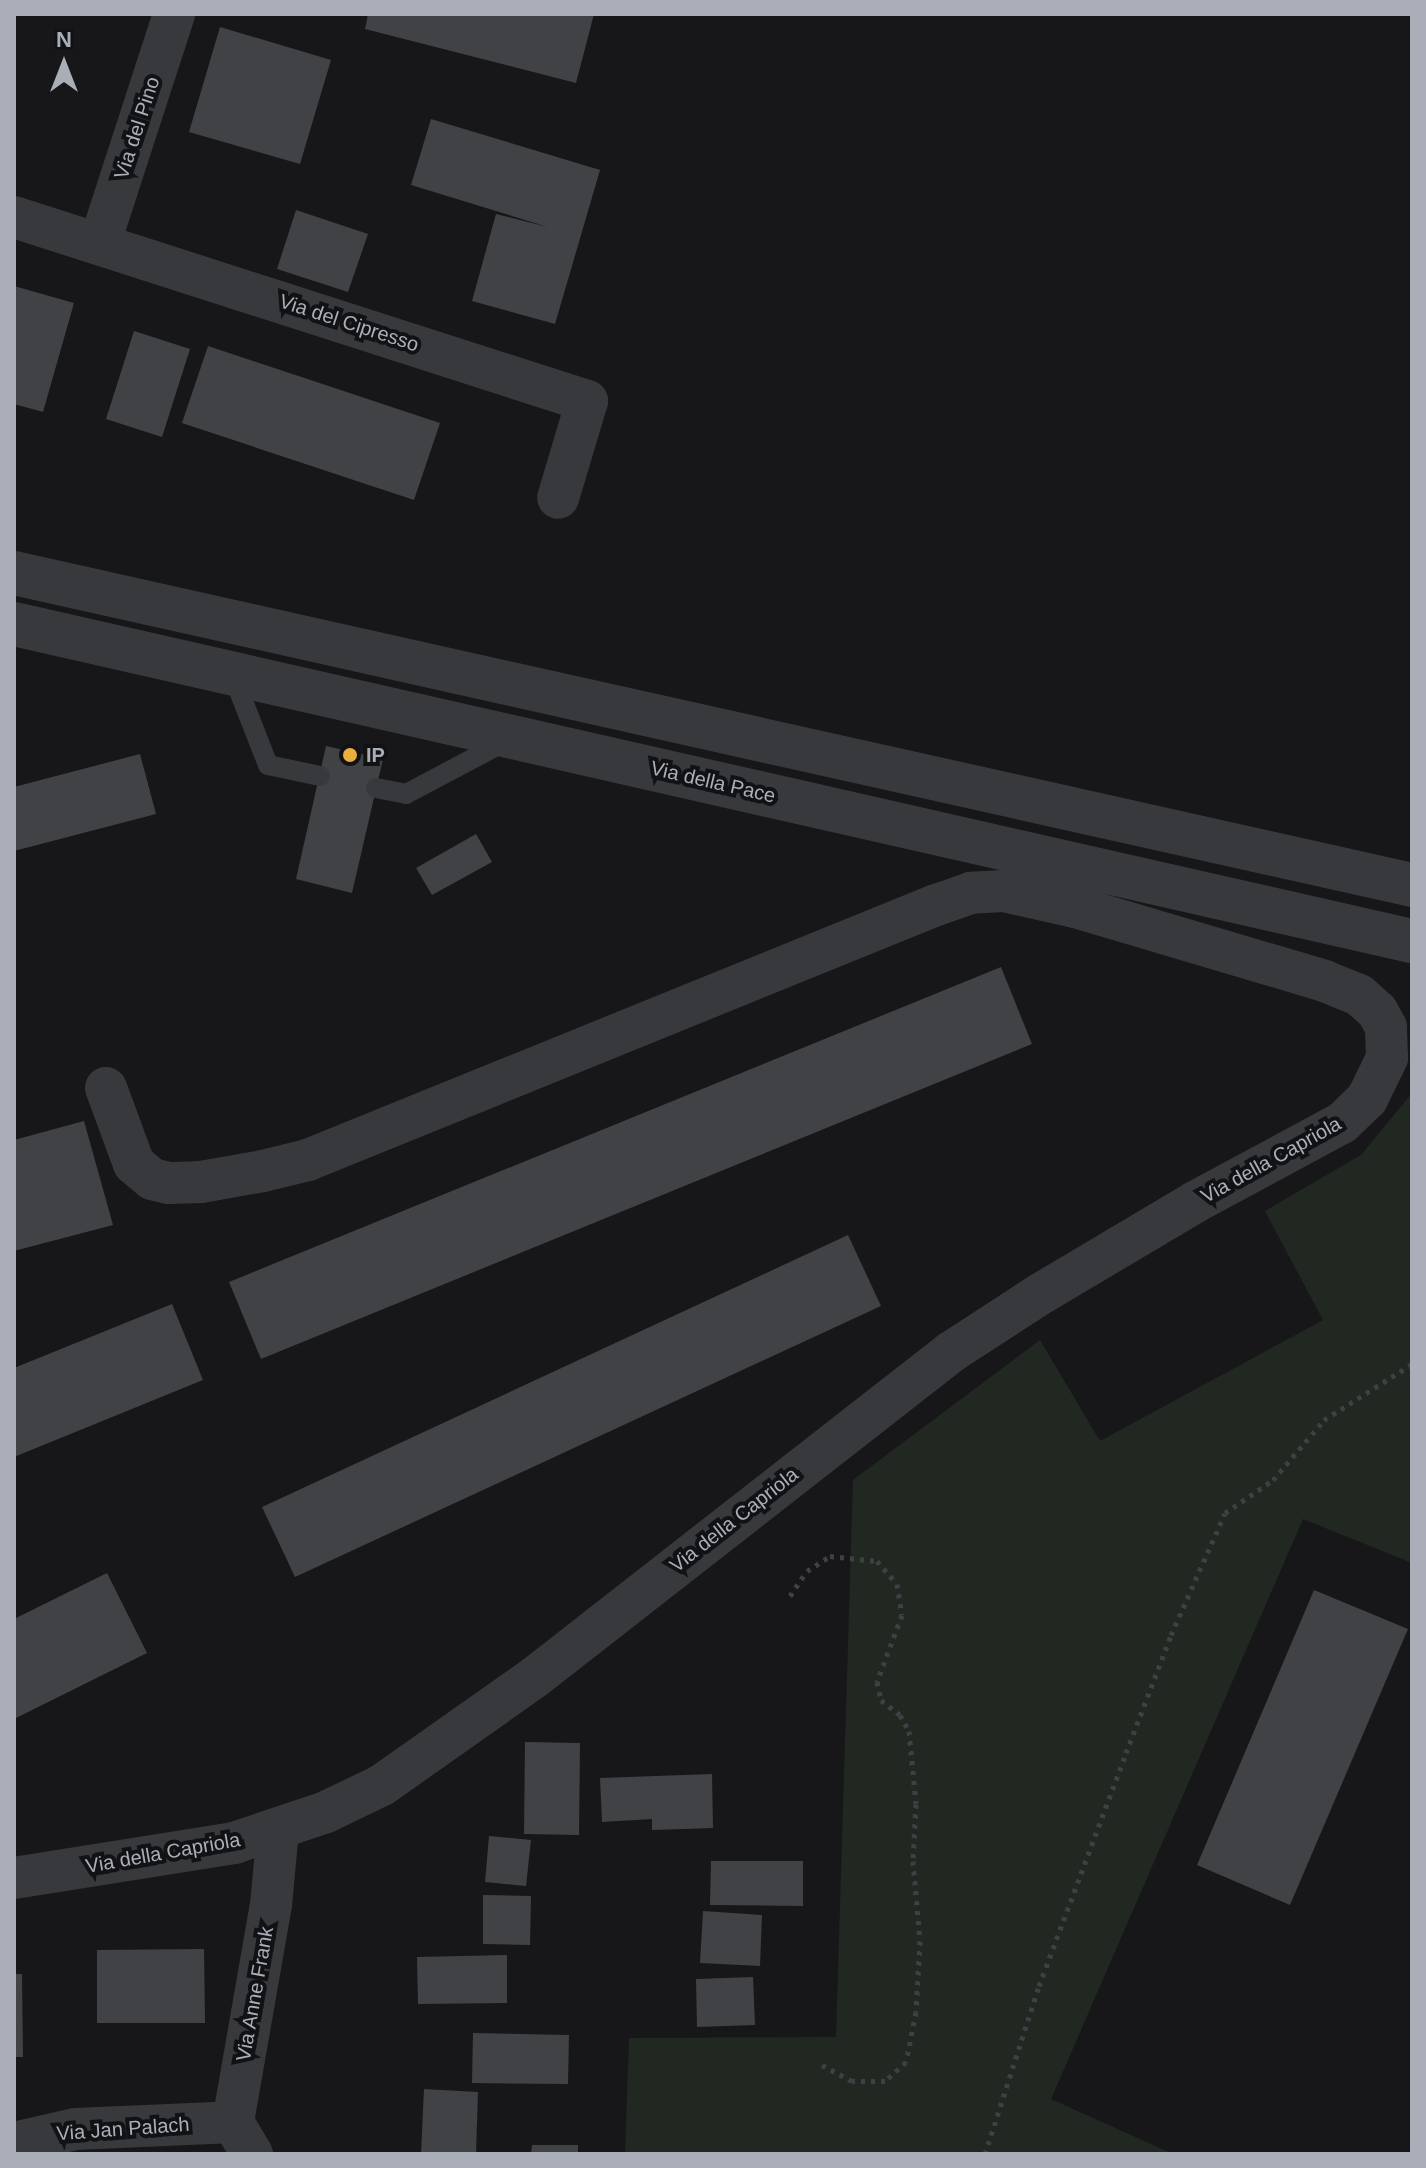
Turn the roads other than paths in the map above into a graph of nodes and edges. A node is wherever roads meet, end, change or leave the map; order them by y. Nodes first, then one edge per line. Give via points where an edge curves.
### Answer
1 (174, 14) edge
2 (14, 217) edge
3 (100, 242) junction
4 (558, 498) dead end
5 (14, 573) edge
6 (14, 624) edge
7 (232, 673) junction
8 (515, 737) junction
9 (320, 776) dead end
10 (376, 788) dead end
11 (1412, 885) edge
12 (1412, 941) edge
13 (106, 1088) dead end
14 (278, 1830) junction
15 (14, 1878) edge
16 (243, 2138) edge
17 (14, 2143) edge

1 - 3 street, Via del Pino
2 - 3 street, Via del Cipresso
3 - 4 street, Via del Cipresso via 587,401
5 - 11 street
6 - 7 street, Via della Pace
7 - 8 street, Via della Pace
7 - 9 lane via 268,765
8 - 10 lane via 406,794
8 - 12 street, Via della Pace
13 - 14 street, Via della Capriola via 134,1164 152,1179 201,1182 263,1171 322,1154 936,905 971,893 1004,891 1325,981 1359,995 1386,1027 1387,1058 1380,1078 1342,1123 1195,1202 951,1352 466,1727 382,1785
14 - 15 street, Via della Capriola via 234,1843
14 - 16 street, Via Anne Frank
16 - 17 street, Via Jan Palach via 75,2129

